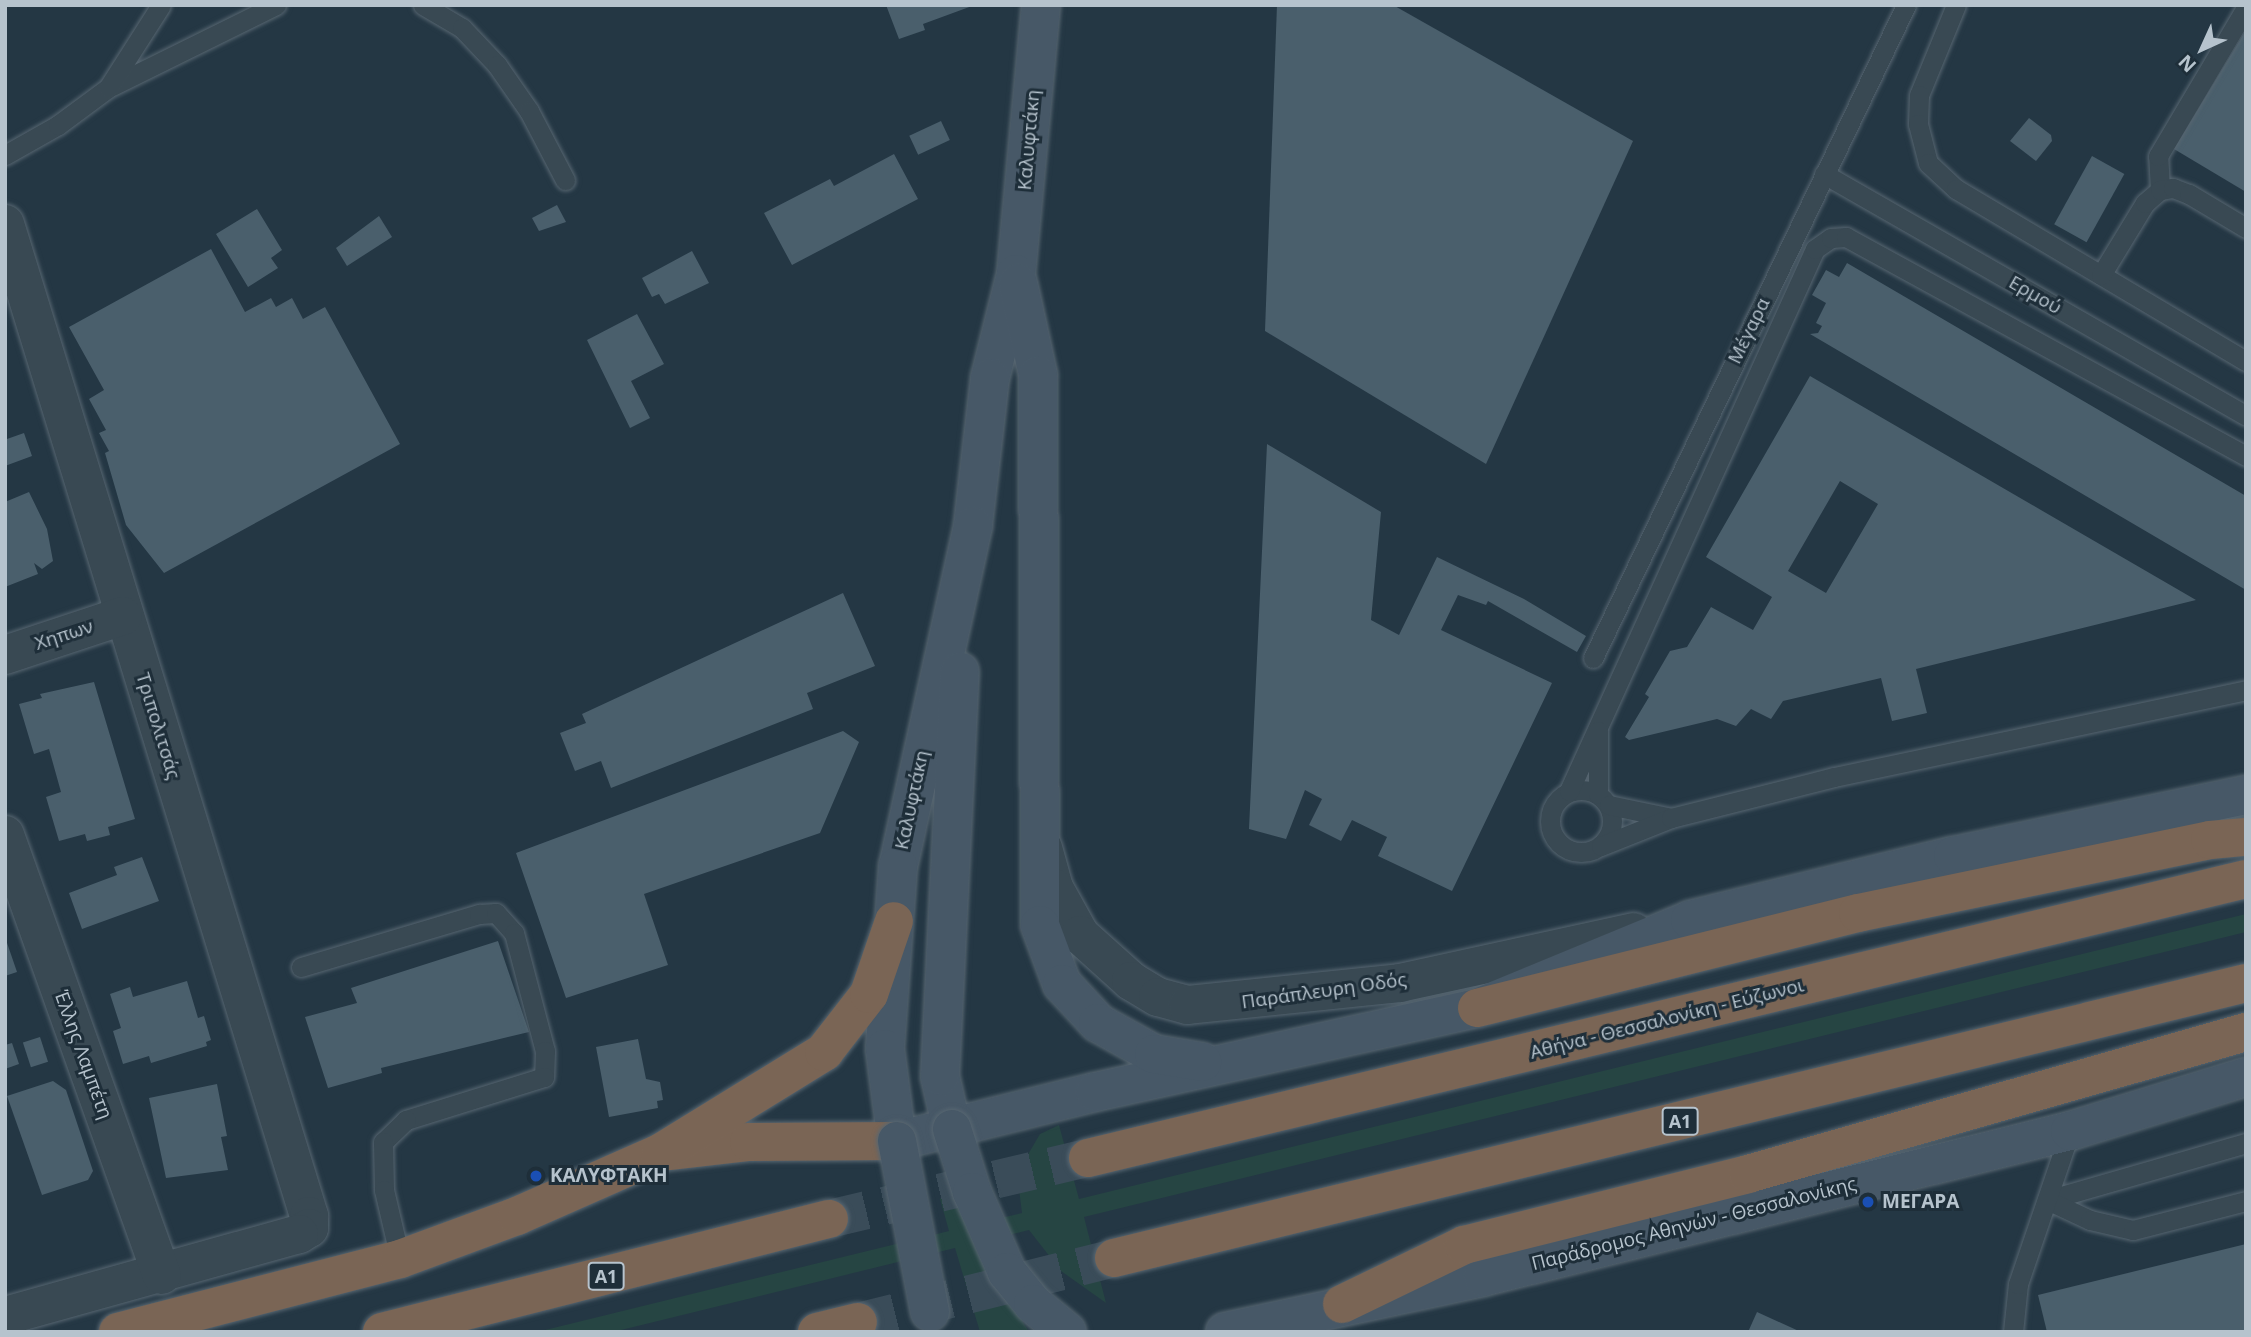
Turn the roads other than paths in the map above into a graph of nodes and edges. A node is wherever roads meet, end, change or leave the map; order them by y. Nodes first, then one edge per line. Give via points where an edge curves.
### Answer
1 (161, 5) edge
2 (276, 5) edge
3 (423, 5) edge
4 (1041, 5) edge
5 (1906, 5) edge
6 (1956, 5) edge
7 (2246, 8) edge
8 (252, 10) edge
9 (108, 88) junction
10 (5, 155) edge
11 (1824, 174) junction
12 (565, 180) dead end
13 (2160, 190) junction
14 (5, 224) edge
15 (2246, 228) edge
16 (1016, 274) junction
17 (2101, 275) junction
18 (2246, 361) edge
19 (2246, 416) edge
20 (2246, 456) edge
21 (973, 526) junction
22 (123, 616) junction
23 (5, 655) edge
24 (1593, 658) dead end
25 (2246, 690) edge
26 (1598, 731) junction
27 (1569, 791) junction
28 (2246, 795) edge
29 (1603, 799) junction
30 (1671, 818) junction
31 (5, 835) edge
32 (2246, 837) edge
33 (1041, 838) junction
34 (1601, 846) junction
35 (2246, 879) edge
36 (1690, 920) junction
37 (894, 921) junction
38 (300, 967) dead end
39 (2246, 983) edge
40 (1477, 1008) junction
41 (2246, 1032) edge
42 (1244, 1059) junction
43 (2246, 1077) edge
44 (953, 1129) junction
45 (2070, 1131) junction
46 (897, 1141) junction
47 (2246, 1143) edge
48 (660, 1153) junction
49 (1088, 1158) tunnel mouth
50 (2047, 1200) junction
51 (2246, 1201) edge
52 (829, 1219) tunnel mouth
53 (1114, 1258) tunnel mouth
54 (400, 1259) junction
55 (162, 1275) junction
56 (1342, 1304) junction
57 (5, 1316) edge
58 (858, 1322) tunnel mouth
59 (932, 1325) edge
60 (1238, 1329) edge
61 (118, 1332) edge
62 (382, 1332) edge
63 (817, 1332) edge
64 (1067, 1332) edge
65 (2013, 1332) edge

1 - 9 lane
2 - 8 lane
3 - 12 lane via 462,28 497,65 529,111
4 - 16 main road, Καλυφτάκη
5 - 11 lane, Μέγαρα
6 - 17 lane via 1919,95 1918,124 1928,163 1956,189
7 - 13 lane via 2158,156
8 - 9 lane
9 - 10 lane via 58,125
11 - 19 lane, Ερμού
11 - 24 lane, Μέγαρα
13 - 15 lane via 2174,188 2189,194
13 - 17 lane via 2145,203
14 - 22 street, Τριπολιτσάς
16 - 21 main road, Καλυφτάκη via 990,378
16 - 33 main road, Καλυφτάκη via 1038,375
17 - 18 lane
20 - 26 lane via 1846,237 1831,238 1815,249
21 - 37 main road, Καλυφτάκη via 898,866
21 - 44 main road via 959,680 940,1076
22 - 23 street, Χηπων
22 - 55 street, Τριπολιτσάς via 310,1216 309,1228
25 - 30 lane via 1834,777
26 - 27 lane
26 - 29 lane
27 - 29 lane via 1584,789
27 - 34 lane via 1556,801 1550,814 1558,843 1571,851 1587,852
28 - 36 main road via 1953,856
29 - 30 lane
29 - 34 lane via 1613,819
30 - 34 lane
31 - 55 street, Έλλης Λαμπέτη
32 - 40 highway via 2210,840 1858,913
33 - 36 street, Παράπλευρη Οδός via 1054,888 1080,934 1131,981 1158,997 1188,1005 1399,983
33 - 42 main road, Καλυφτάκη via 1040,925 1062,984 1084,1011 1122,1040 1154,1054 1185,1062
35 - 49 highway, Αθήνα - Θεσσαλονίκη - Εύζωνοι
36 - 40 main road
37 - 46 main road, Καλυφτάκη via 885,1049
37 - 48 highway via 869,994 824,1052
38 - 54 lane via 479,914 496,913 514,933 545,1051 544,1077 406,1120 383,1142 384,1190
39 - 53 highway, Α1
40 - 42 main road
41 - 56 highway via 1748,1174 1464,1245
42 - 44 main road
43 - 45 main road, Παράδρομος Αθηνών - Θεσσαλονίκης
44 - 46 main road
44 - 64 main road, bridge via 972,1192 1007,1272 1033,1304
45 - 50 lane
45 - 56 main road, Παράδρομος Αθηνών - Θεσσαλονίκης via 1483,1277
46 - 48 highway via 749,1142
46 - 59 main road, Καλυφτάκη, bridge
47 - 50 lane
48 - 54 highway via 517,1216
50 - 51 lane via 2090,1220 2133,1230
50 - 65 lane via 2018,1284
52 - 62 highway, Α1
54 - 61 highway
55 - 57 street
56 - 60 main road, Παράδρομος Αθηνών - Θεσσαλονίκης
58 - 63 highway

